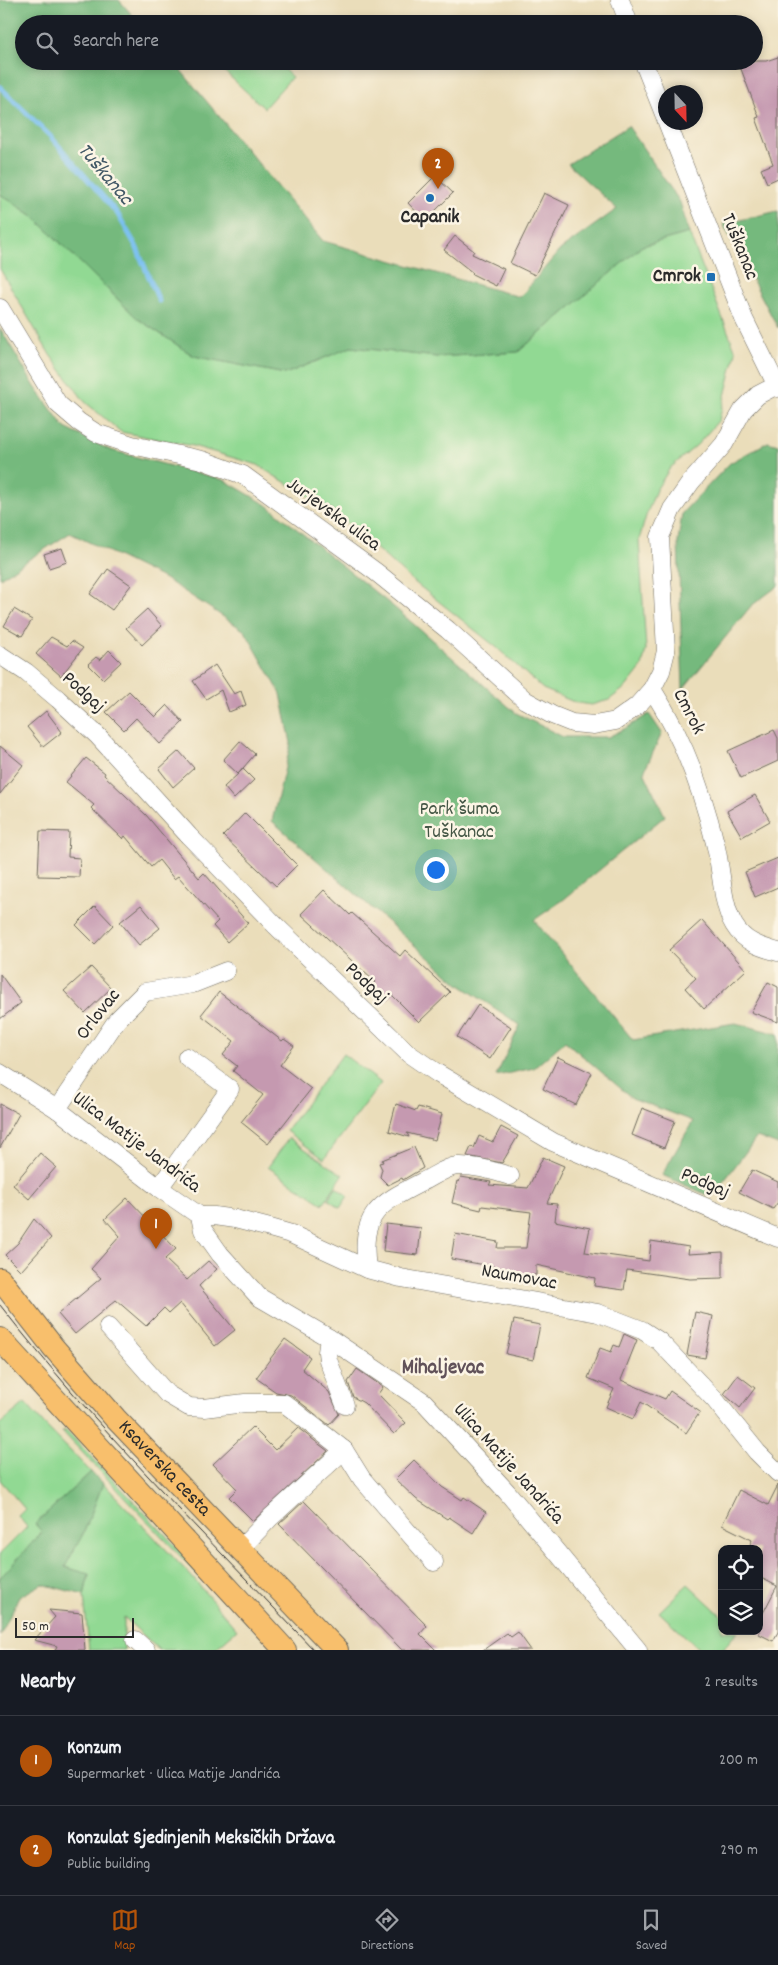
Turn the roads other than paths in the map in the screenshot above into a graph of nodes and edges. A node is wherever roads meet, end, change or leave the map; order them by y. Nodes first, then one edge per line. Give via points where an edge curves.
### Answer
1 (620, 0) edge
2 (626, 15) edge
3 (646, 70) edge
4 (658, 100) edge
5 (670, 130) edge
6 (0, 308) edge
7 (777, 386) edge
8 (0, 655) edge
9 (652, 689) junction
10 (778, 952) edge
11 (226, 972) dead end
12 (187, 1057) dead end
13 (0, 1073) edge
14 (57, 1109) junction
15 (510, 1176) dead end
16 (159, 1188) junction
17 (200, 1216) junction
18 (778, 1238) edge
19 (367, 1269) junction
20 (0, 1279) edge
21 (108, 1327) dead end
22 (0, 1338) edge
23 (329, 1338) junction
24 (345, 1405) dead end
25 (344, 1450) junction
26 (778, 1473) edge
27 (240, 1549) junction
28 (434, 1562) dead end
29 (285, 1650) edge
30 (338, 1650) edge
31 (638, 1650) edge

1 - 2 street
3 - 4 street, Tuškanac
5 - 7 street, Tuškanac via 744,319
6 - 9 street, Jurjevska ulica via 58,404 79,422 114,439 202,460 243,475 376,572 532,704 572,723 594,725 616,720 637,706
7 - 9 street, Cmrok via 758,395 743,410 724,444 672,509 660,537 666,651 662,671
8 - 18 street, Podgaj via 58,698 98,736 275,925 409,1054 553,1142
9 - 10 street, Cmrok via 666,711 698,781 716,845 729,913 735,926 747,940
11 - 14 street, Orlovac via 193,984 145,992 118,1020
12 - 16 street via 230,1089
13 - 14 street, Ulica Matije Jandrića
14 - 16 street, Ulica Matije Jandrića
15 - 19 street via 470,1166 454,1166 382,1205 372,1214 367,1230
16 - 17 street, Ulica Matije Jandrića
17 - 19 street, Naumovac via 235,1219 291,1234
17 - 23 street, Ulica Matije Jandrića via 203,1230 220,1254 259,1297
19 - 26 street, Naumovac via 598,1313 642,1330 659,1341
20 - 27 main road, Ksaverska cesta via 115,1418
21 - 25 street via 167,1394 189,1407 284,1403
22 - 29 main road, Ksaverska cesta
23 - 24 street via 328,1360
23 - 31 street, Ulica Matije Jandrića via 424,1402 507,1492
25 - 27 street
25 - 28 street via 362,1479
27 - 30 main road, Ksaverska cesta

